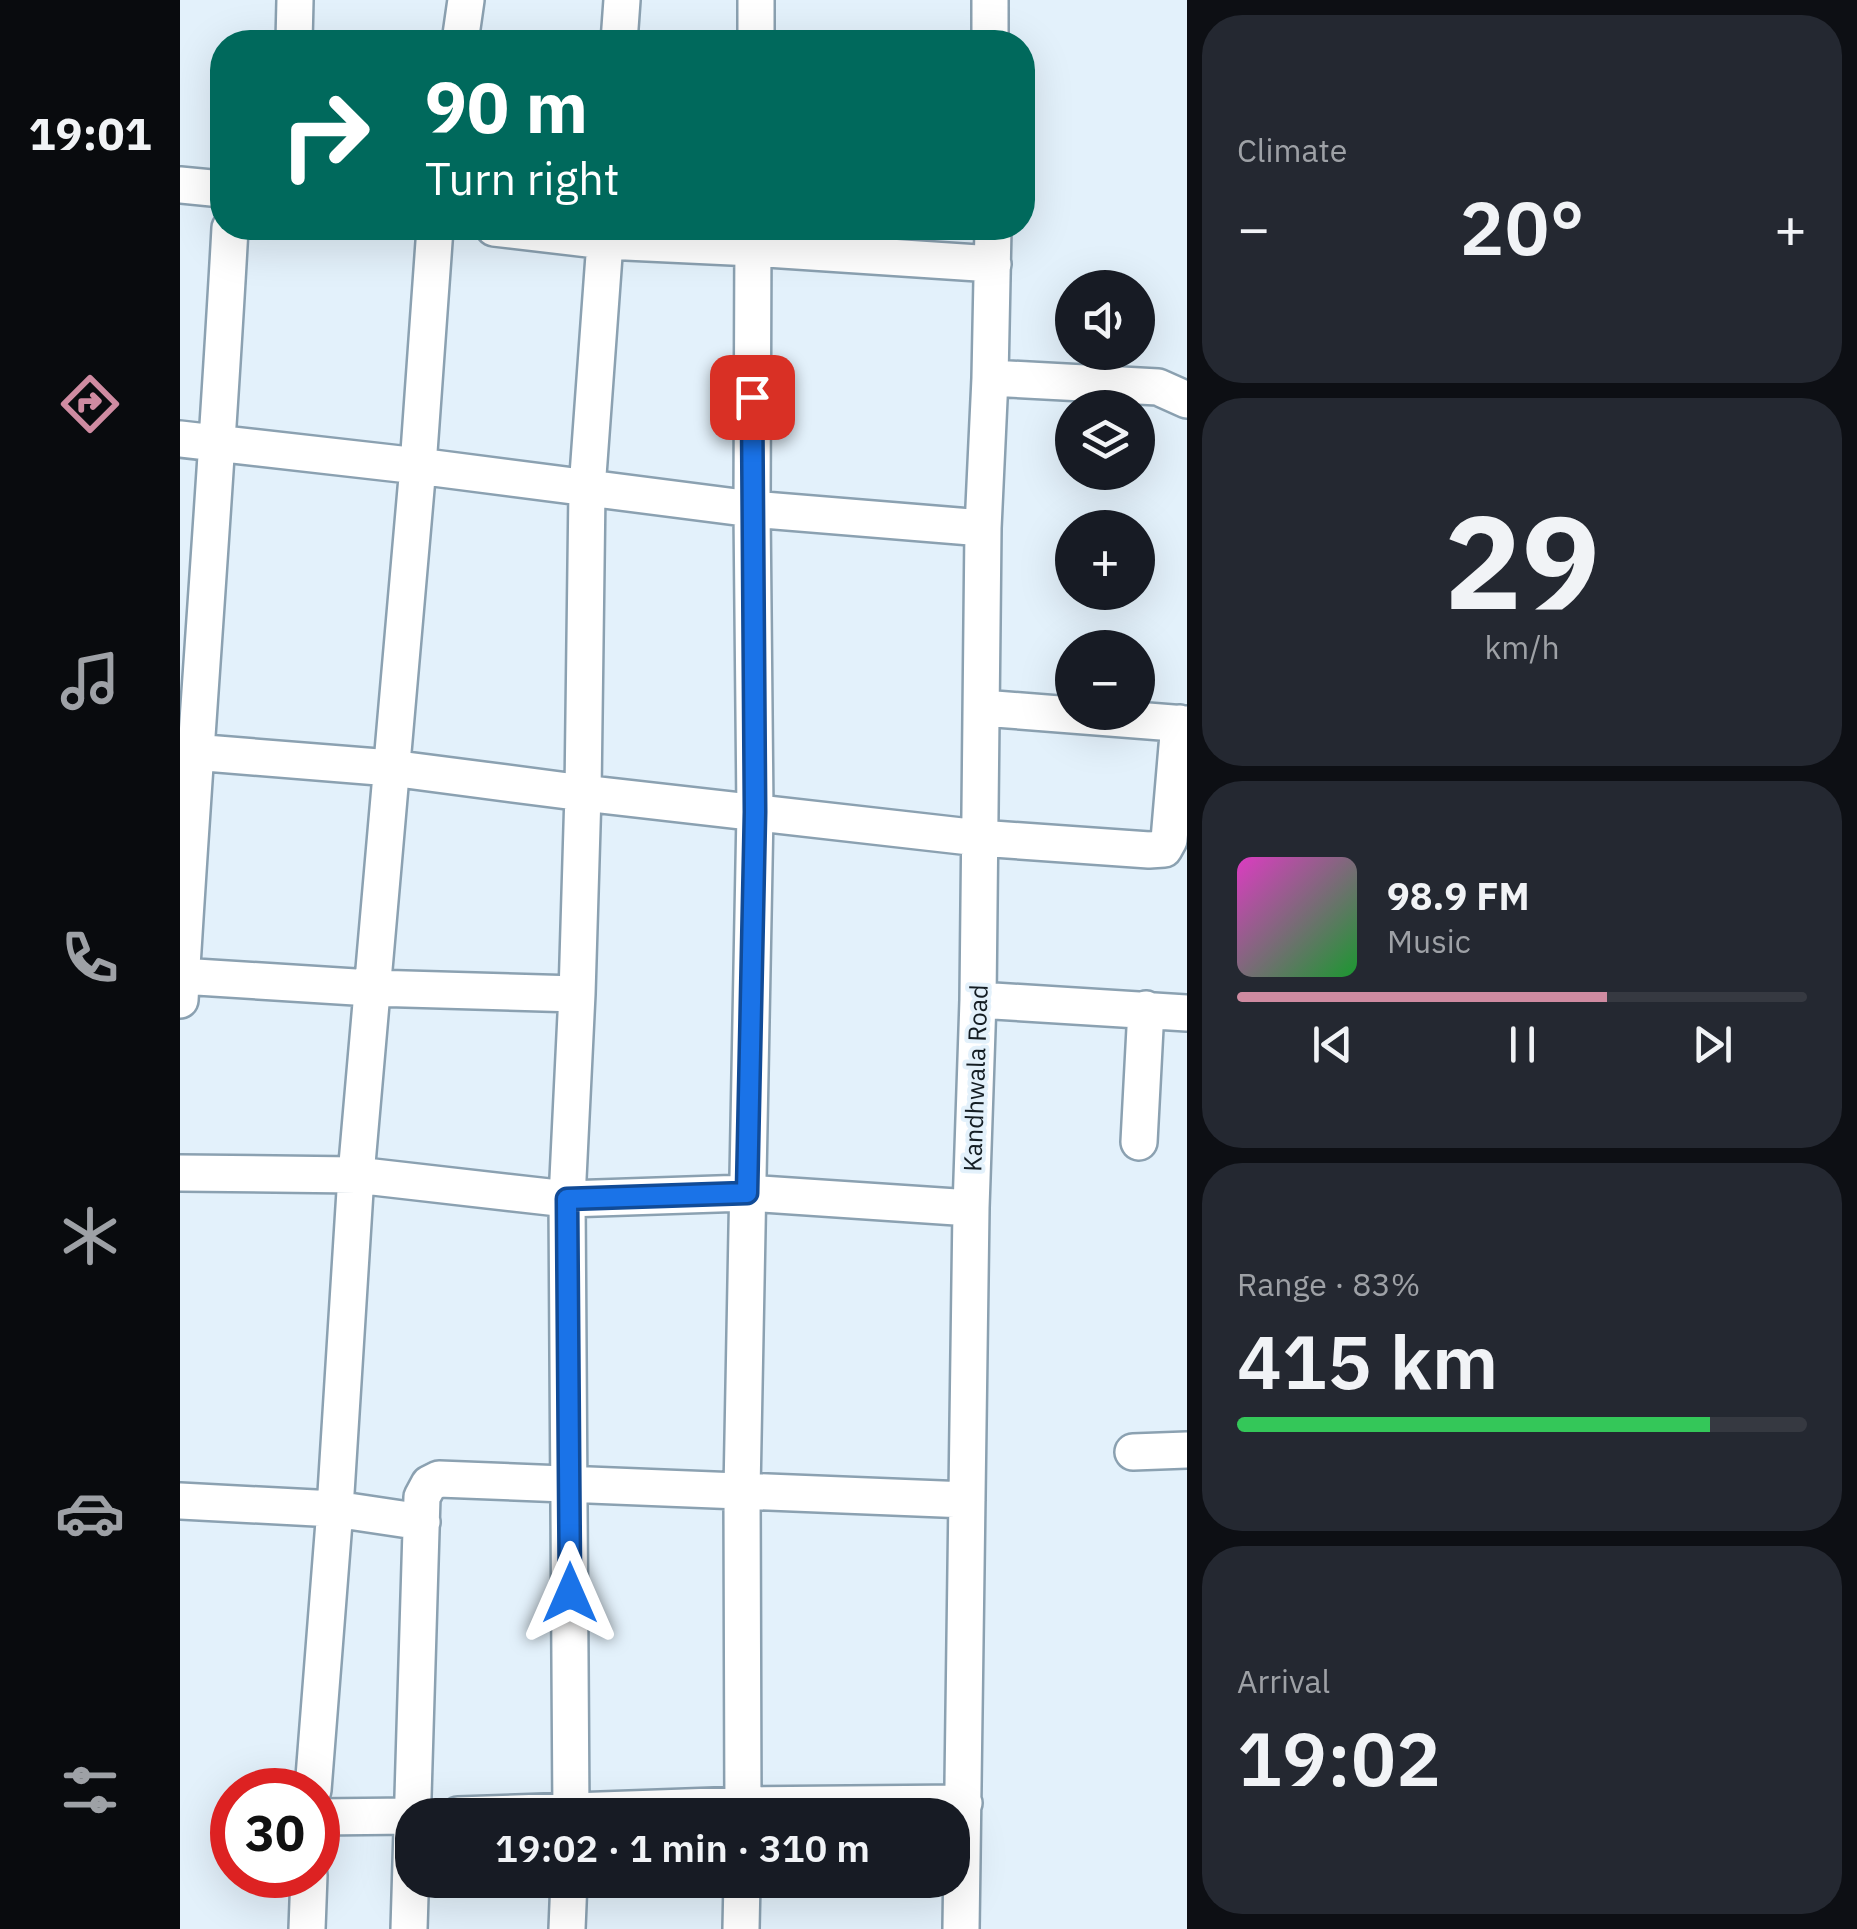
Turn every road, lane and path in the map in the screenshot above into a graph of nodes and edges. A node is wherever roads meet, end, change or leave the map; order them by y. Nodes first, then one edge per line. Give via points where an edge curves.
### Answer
1 (295, 0) edge
2 (466, 0) edge
3 (622, 0) edge
4 (756, 0) edge
5 (990, 0) edge
6 (294, 30) edge
7 (462, 30) edge
8 (620, 30) edge
9 (756, 30) edge
10 (990, 30) edge
11 (180, 185) edge
12 (210, 189) edge
13 (229, 240) edge
14 (433, 240) edge
15 (606, 240) edge
16 (753, 240) edge
17 (771, 240) edge
18 (992, 240) edge
19 (993, 264) junction
20 (990, 378) junction
21 (1187, 400) edge
22 (180, 439) edge
23 (218, 443) junction
24 (418, 466) junction
25 (587, 489) junction
26 (752, 509) junction
27 (983, 528) junction
28 (982, 708) junction
29 (1183, 724) edge
30 (187, 752) edge
31 (390, 768) junction
32 (583, 792) junction
33 (755, 812) junction
34 (979, 838) junction
35 (180, 984) edge
36 (371, 988) junction
37 (577, 994) junction
38 (978, 1000) junction
39 (1146, 1009) junction
40 (1187, 1013) edge
41 (1139, 1142) dead end
42 (180, 1172) edge
43 (356, 1176) junction
44 (747, 1193) junction
45 (567, 1199) junction
46 (972, 1208) junction
47 (1187, 1450) edge
48 (1133, 1452) dead end
49 (570, 1484) junction
50 (742, 1491) junction
51 (967, 1500) junction
52 (180, 1502) edge
53 (335, 1509) junction
54 (422, 1522) junction
55 (315, 1768) edge
56 (413, 1798) edge
57 (571, 1798) edge
58 (743, 1798) edge
59 (964, 1798) edge
60 (395, 1816) edge
61 (340, 1817) edge
62 (308, 1898) edge
63 (410, 1898) edge
64 (568, 1898) edge
65 (742, 1898) edge
66 (962, 1898) edge
67 (307, 1929) edge
68 (409, 1929) edge
69 (567, 1929) edge
70 (741, 1929) edge
71 (961, 1929) edge

1 - 6 street
2 - 7 street
3 - 8 street
4 - 9 street
5 - 10 street
11 - 12 street
13 - 23 street
14 - 24 street
15 - 25 street
16 - 26 street
17 - 19 street
18 - 19 street, Kandhwala Road
19 - 20 street, Kandhwala Road
20 - 21 street via 1158,387
20 - 27 street, Kandhwala Road
22 - 23 street
23 - 24 street
23 - 30 street
24 - 25 street
24 - 31 street
25 - 26 street
25 - 32 street
26 - 27 street
26 - 33 street
27 - 28 street, Kandhwala Road
28 - 29 street
28 - 34 street, Kandhwala Road
29 - 34 street via 1164,849
30 - 31 street
30 - 35 street
31 - 32 street
31 - 36 street
32 - 33 street
32 - 37 street
33 - 34 street
33 - 44 street
34 - 38 street, Kandhwala Road
35 - 36 street
36 - 37 street
36 - 43 street
37 - 45 street
38 - 39 street
38 - 46 street, Kandhwala Road
39 - 40 street
39 - 41 street
42 - 43 street
43 - 45 street
43 - 53 street
44 - 45 street
44 - 46 street
44 - 50 street
45 - 49 street
46 - 51 street, Kandhwala Road
47 - 48 street
49 - 50 street
49 - 54 street via 440,1479 422,1496
49 - 57 street
50 - 51 street
50 - 58 street
51 - 59 street, Kandhwala Road
52 - 53 street
53 - 54 street
53 - 55 street
54 - 56 street
60 - 61 street
62 - 67 street
63 - 68 street
64 - 69 street
65 - 70 street
66 - 71 street, Kandhwala Road

